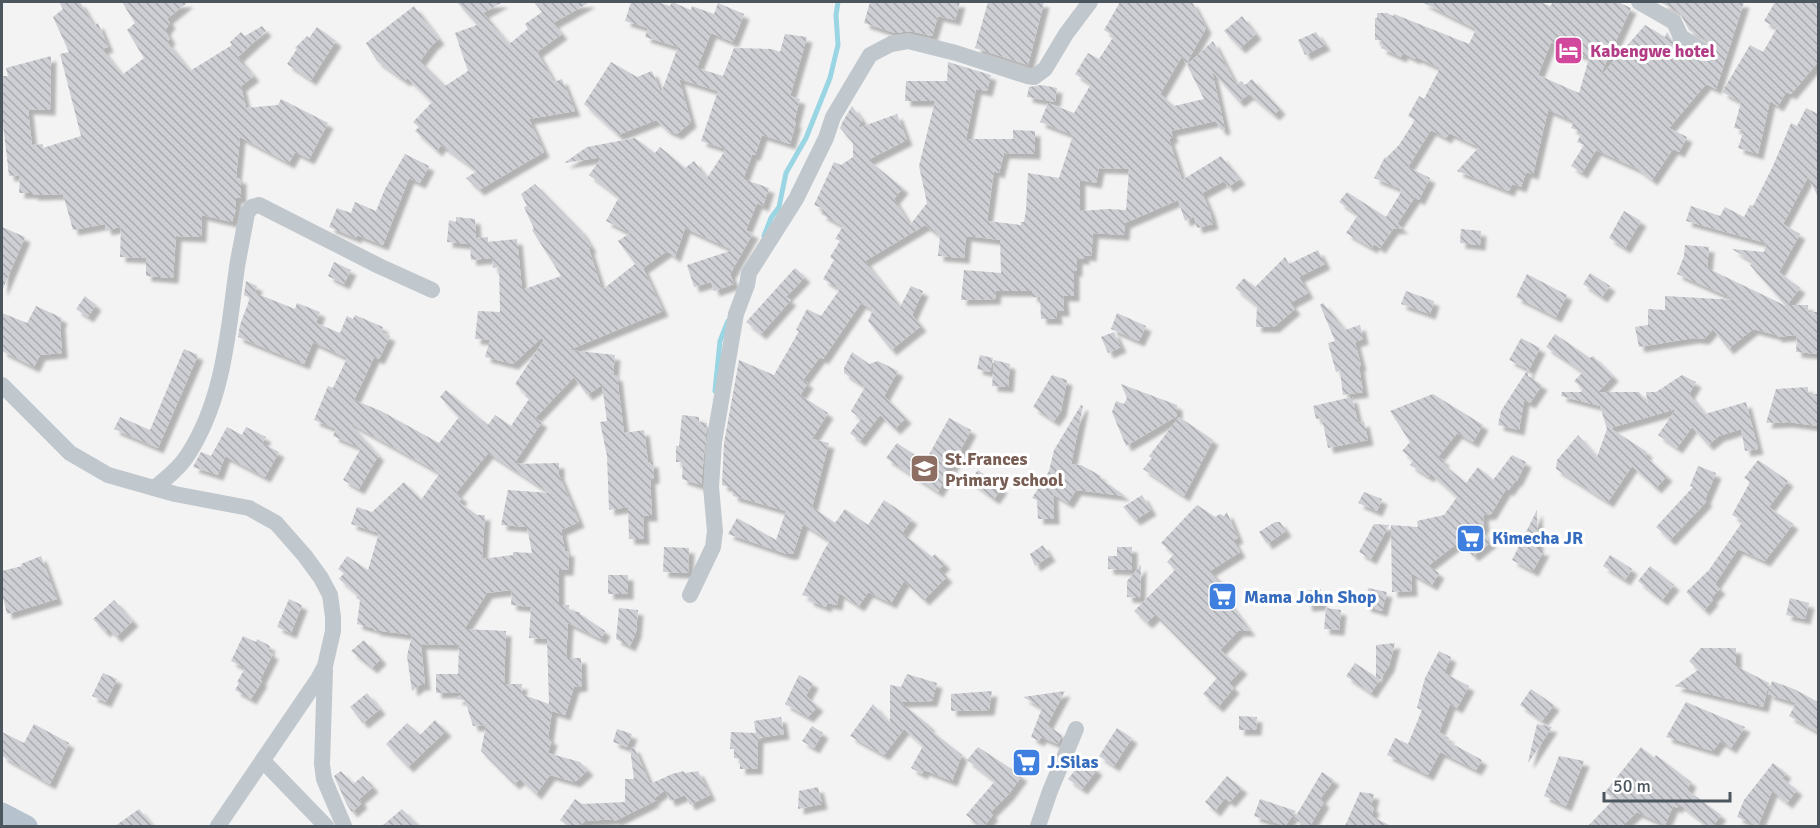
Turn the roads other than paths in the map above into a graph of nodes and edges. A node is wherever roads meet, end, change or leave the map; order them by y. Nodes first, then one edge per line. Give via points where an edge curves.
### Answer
1 (1090, 2) edge
2 (1639, 2) edge
3 (1705, 52) dead end
4 (432, 290) dead end
5 (2, 385) edge
6 (155, 488) junction
7 (690, 595) dead end
8 (325, 666) junction
9 (1076, 729) dead end
10 (262, 760) junction
11 (3, 817) edge
12 (27, 826) edge
13 (218, 826) edge
14 (326, 826) edge
15 (344, 826) edge
16 (1038, 826) edge

1 - 7 street via 1045,69 1034,77 908,41 891,44 870,55 832,117 796,199 749,273 736,314 714,442 713,547
2 - 3 street via 1674,22 1681,37
4 - 6 street via 259,205 252,207 247,213 237,266 221,377 188,456
5 - 6 street via 81,461 108,475
6 - 8 street via 249,507 286,532 330,595 333,631
8 - 10 street
8 - 15 street via 322,764
9 - 16 street
10 - 13 street
10 - 14 street
11 - 12 main road

